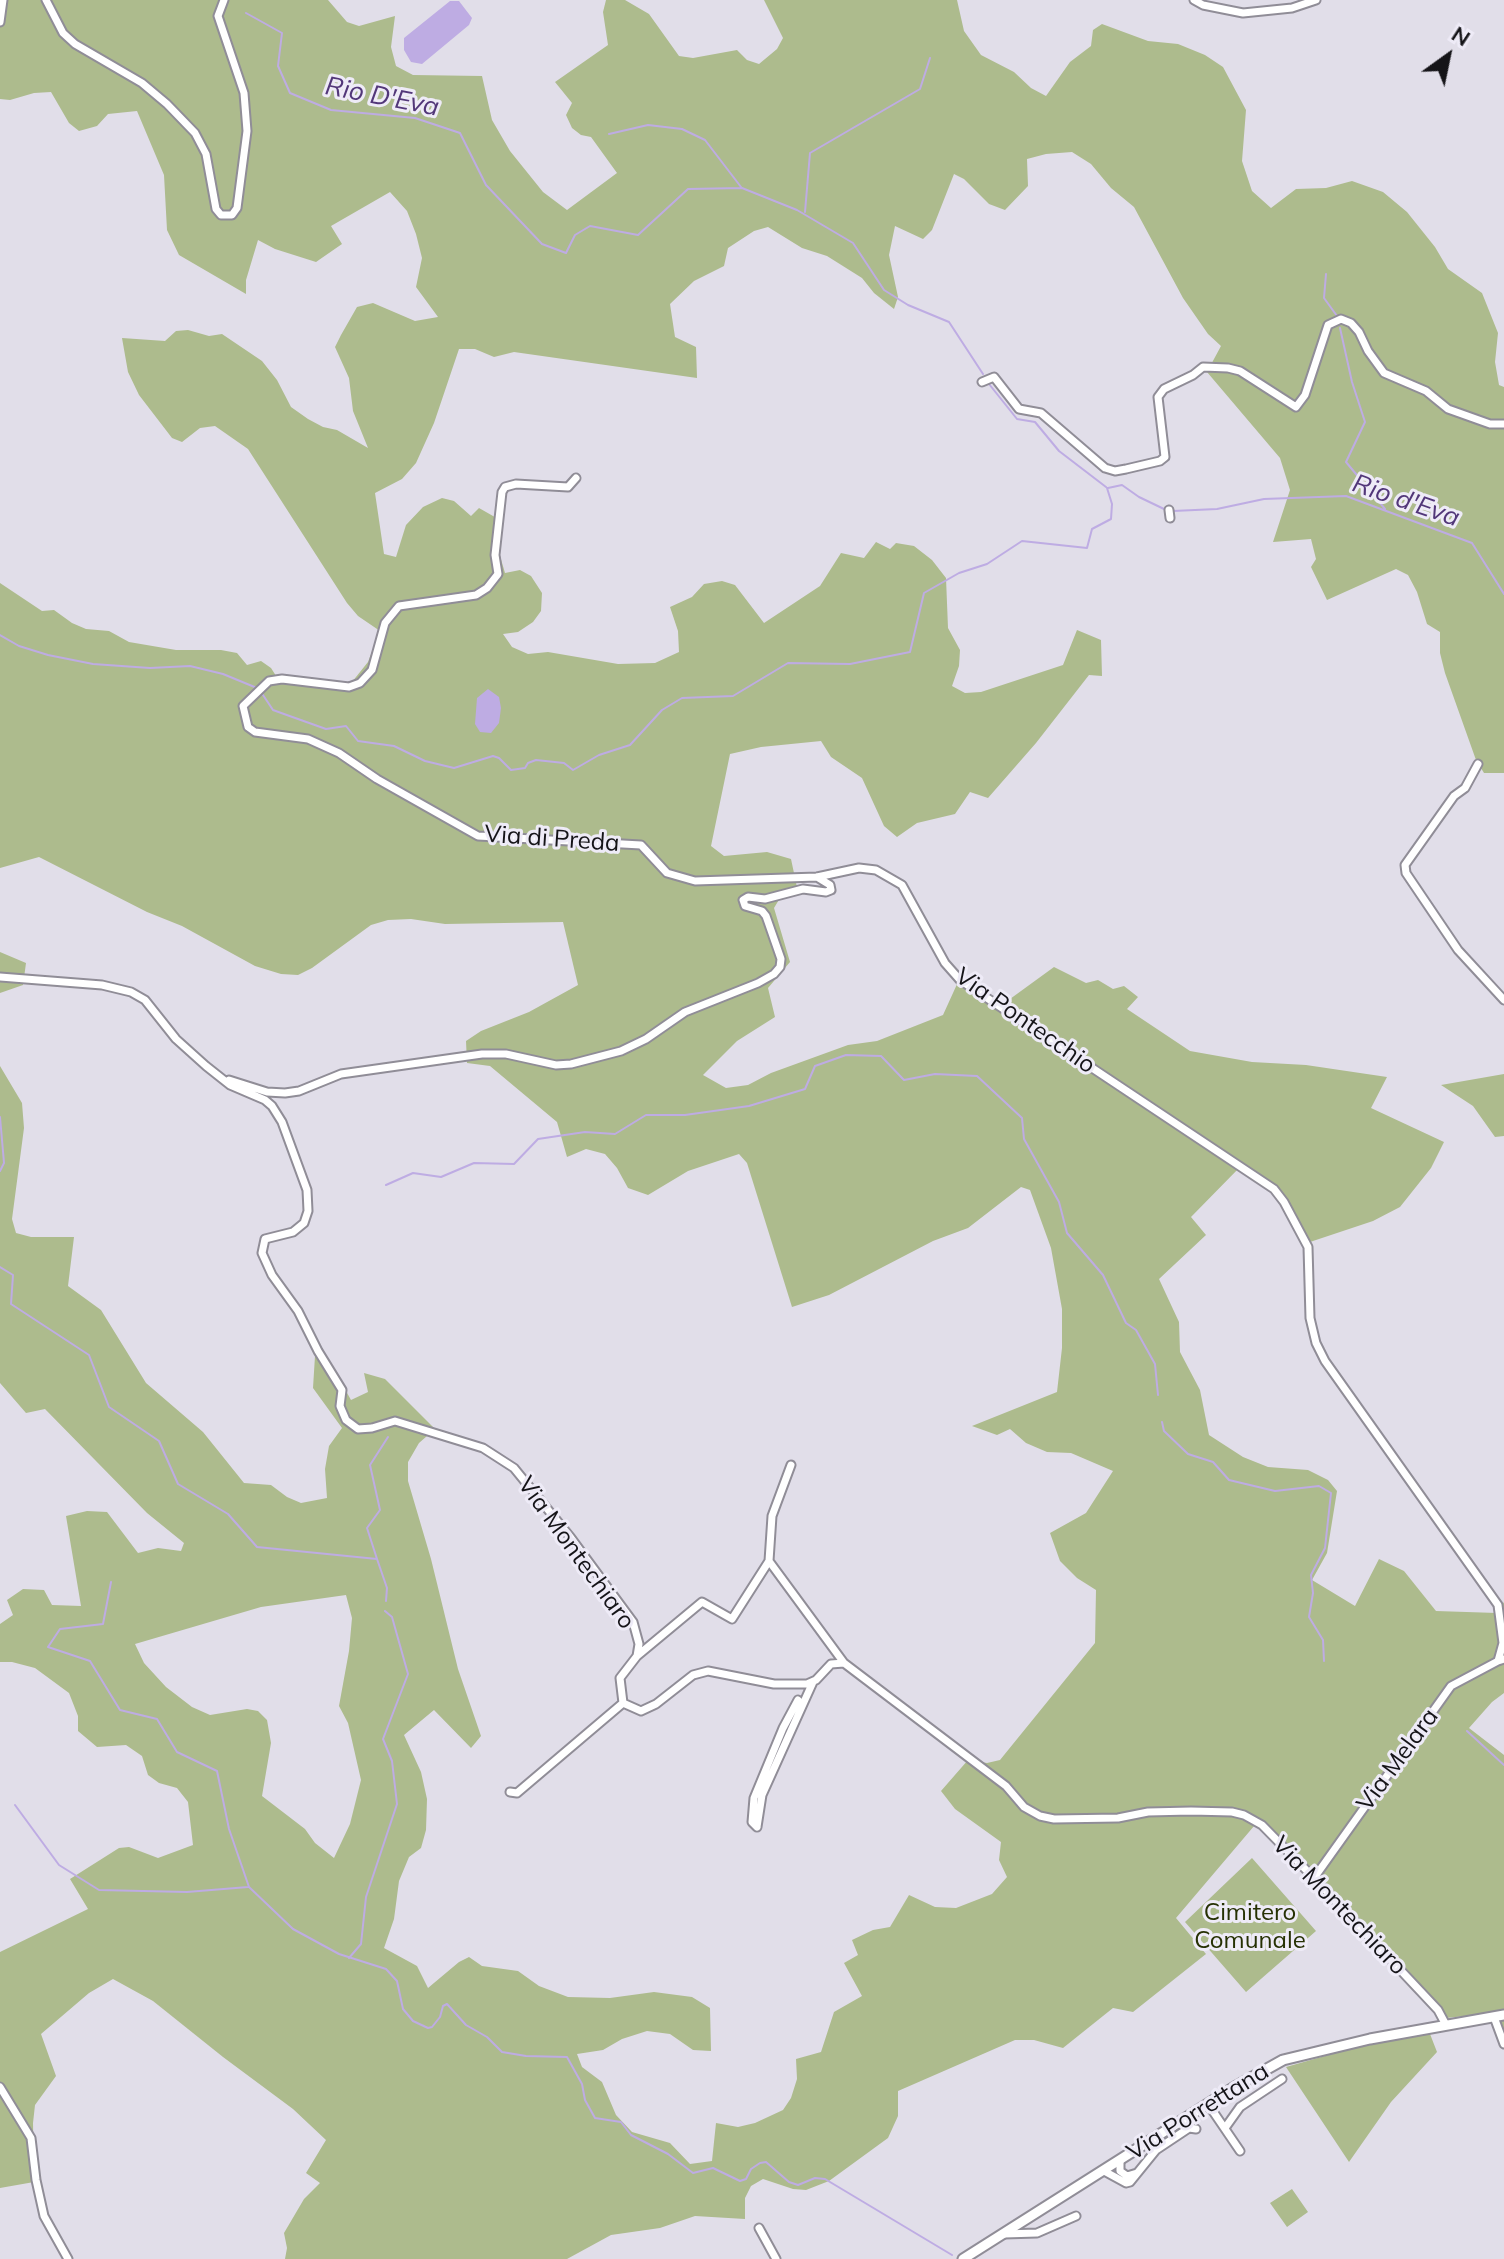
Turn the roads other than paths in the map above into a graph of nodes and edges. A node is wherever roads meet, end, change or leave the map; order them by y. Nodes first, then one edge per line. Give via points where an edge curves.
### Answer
1 (3, 0) edge
2 (46, 0) edge
3 (224, 0) edge
4 (1194, 0) edge
5 (1316, 0) edge
6 (0, 22) edge
7 (982, 382) dead end
8 (1504, 424) edge
9 (576, 478) dead end
10 (1478, 764) dead end
11 (817, 877) junction
12 (0, 977) edge
13 (1504, 1000) edge
14 (223, 1079) junction
15 (791, 1465) dead end
16 (769, 1561) junction
17 (1501, 1602) edge
18 (1503, 1644) edge
19 (637, 1656) junction
20 (1501, 1660) edge
21 (844, 1663) junction
22 (811, 1682) junction
23 (623, 1703) junction
24 (510, 1792) dead end
25 (1314, 1878) junction
26 (1499, 2016) edge
27 (1446, 2025) junction
28 (1504, 2044) edge
29 (1282, 2079) dead end
30 (0, 2087) edge
31 (1208, 2104) junction
32 (1225, 2128) junction
33 (1196, 2129) dead end
34 (1240, 2151) dead end
35 (1118, 2166) junction
36 (1142, 2169) junction
37 (1104, 2171) junction
38 (1076, 2216) dead end
39 (759, 2228) dead end
40 (1002, 2234) junction
41 (978, 2255) edge
42 (68, 2259) edge
43 (776, 2259) edge
44 (963, 2259) edge

1 - 6 street
2 - 3 street via 75,44 142,83 195,133 206,154 216,209 232,215 247,131 244,93 218,16
4 - 5 street via 1243,13
7 - 8 street via 994,377 1019,409 1041,413 1115,471 1165,457 1158,397 1203,367 1240,371 1296,407 1305,395 1328,325 1341,319 1359,332 1384,373 1426,391 1448,409
9 - 11 street, Via di Preda via 568,487 505,487 495,555 498,574 487,588 476,595 399,606 385,623 372,670 360,683 349,687 269,681 243,706 248,727 308,739 339,753 478,836 641,845 667,873 695,881
10 - 13 street via 1405,865 1458,950
11 - 14 street via 831,890 803,889 743,900 766,916 781,959 774,974 685,1012 621,1051 556,1065 482,1054 341,1074 285,1093
11 - 17 street, Via Pontecchio via 859,868 876,870 902,885 960,980 1274,1189 1308,1247 1310,1318 1325,1361
12 - 14 street, Via Montechiaro via 131,992
14 - 19 street, Via Montechiaro via 272,1106 307,1190 304,1223 293,1232 265,1239 262,1253 342,1390 340,1406 346,1420 358,1429 395,1421 483,1448 514,1468 633,1622
15 - 16 street via 772,1516
16 - 19 street via 732,1619 702,1602
16 - 21 street, Via Montechiaro
17 - 18 street, Via Pontecchio
18 - 20 street
19 - 23 street, Via Montechiaro via 620,1678
20 - 25 street, Via Melara via 1451,1686
21 - 22 street via 831,1664
21 - 25 street, Via Montechiaro via 1040,1816 1232,1812 1255,1819
22 - 22 street via 783,1728 754,1798 754,1826 774,1764
22 - 23 street via 774,1684 708,1671 693,1675 641,1711
23 - 24 street via 517,1793
25 - 27 street, Via Montechiaro via 1438,2010
26 - 27 main road, Via Porrettana
26 - 28 street
27 - 31 main road, Via Porrettana via 1283,2060
29 - 32 street via 1240,2107
30 - 42 street via 31,2138 44,2216
31 - 32 street
31 - 35 main road, Via Porrettana
32 - 34 street
33 - 36 street via 1189,2128 1156,2150
35 - 36 street via 1127,2176
35 - 37 main road, Via Porrettana
36 - 37 street via 1126,2183
37 - 40 main road, Via Porrettana
38 - 40 street via 1037,2233
39 - 43 street
40 - 41 main road, Via Porrettana
41 - 44 main road, Via Porrettana

